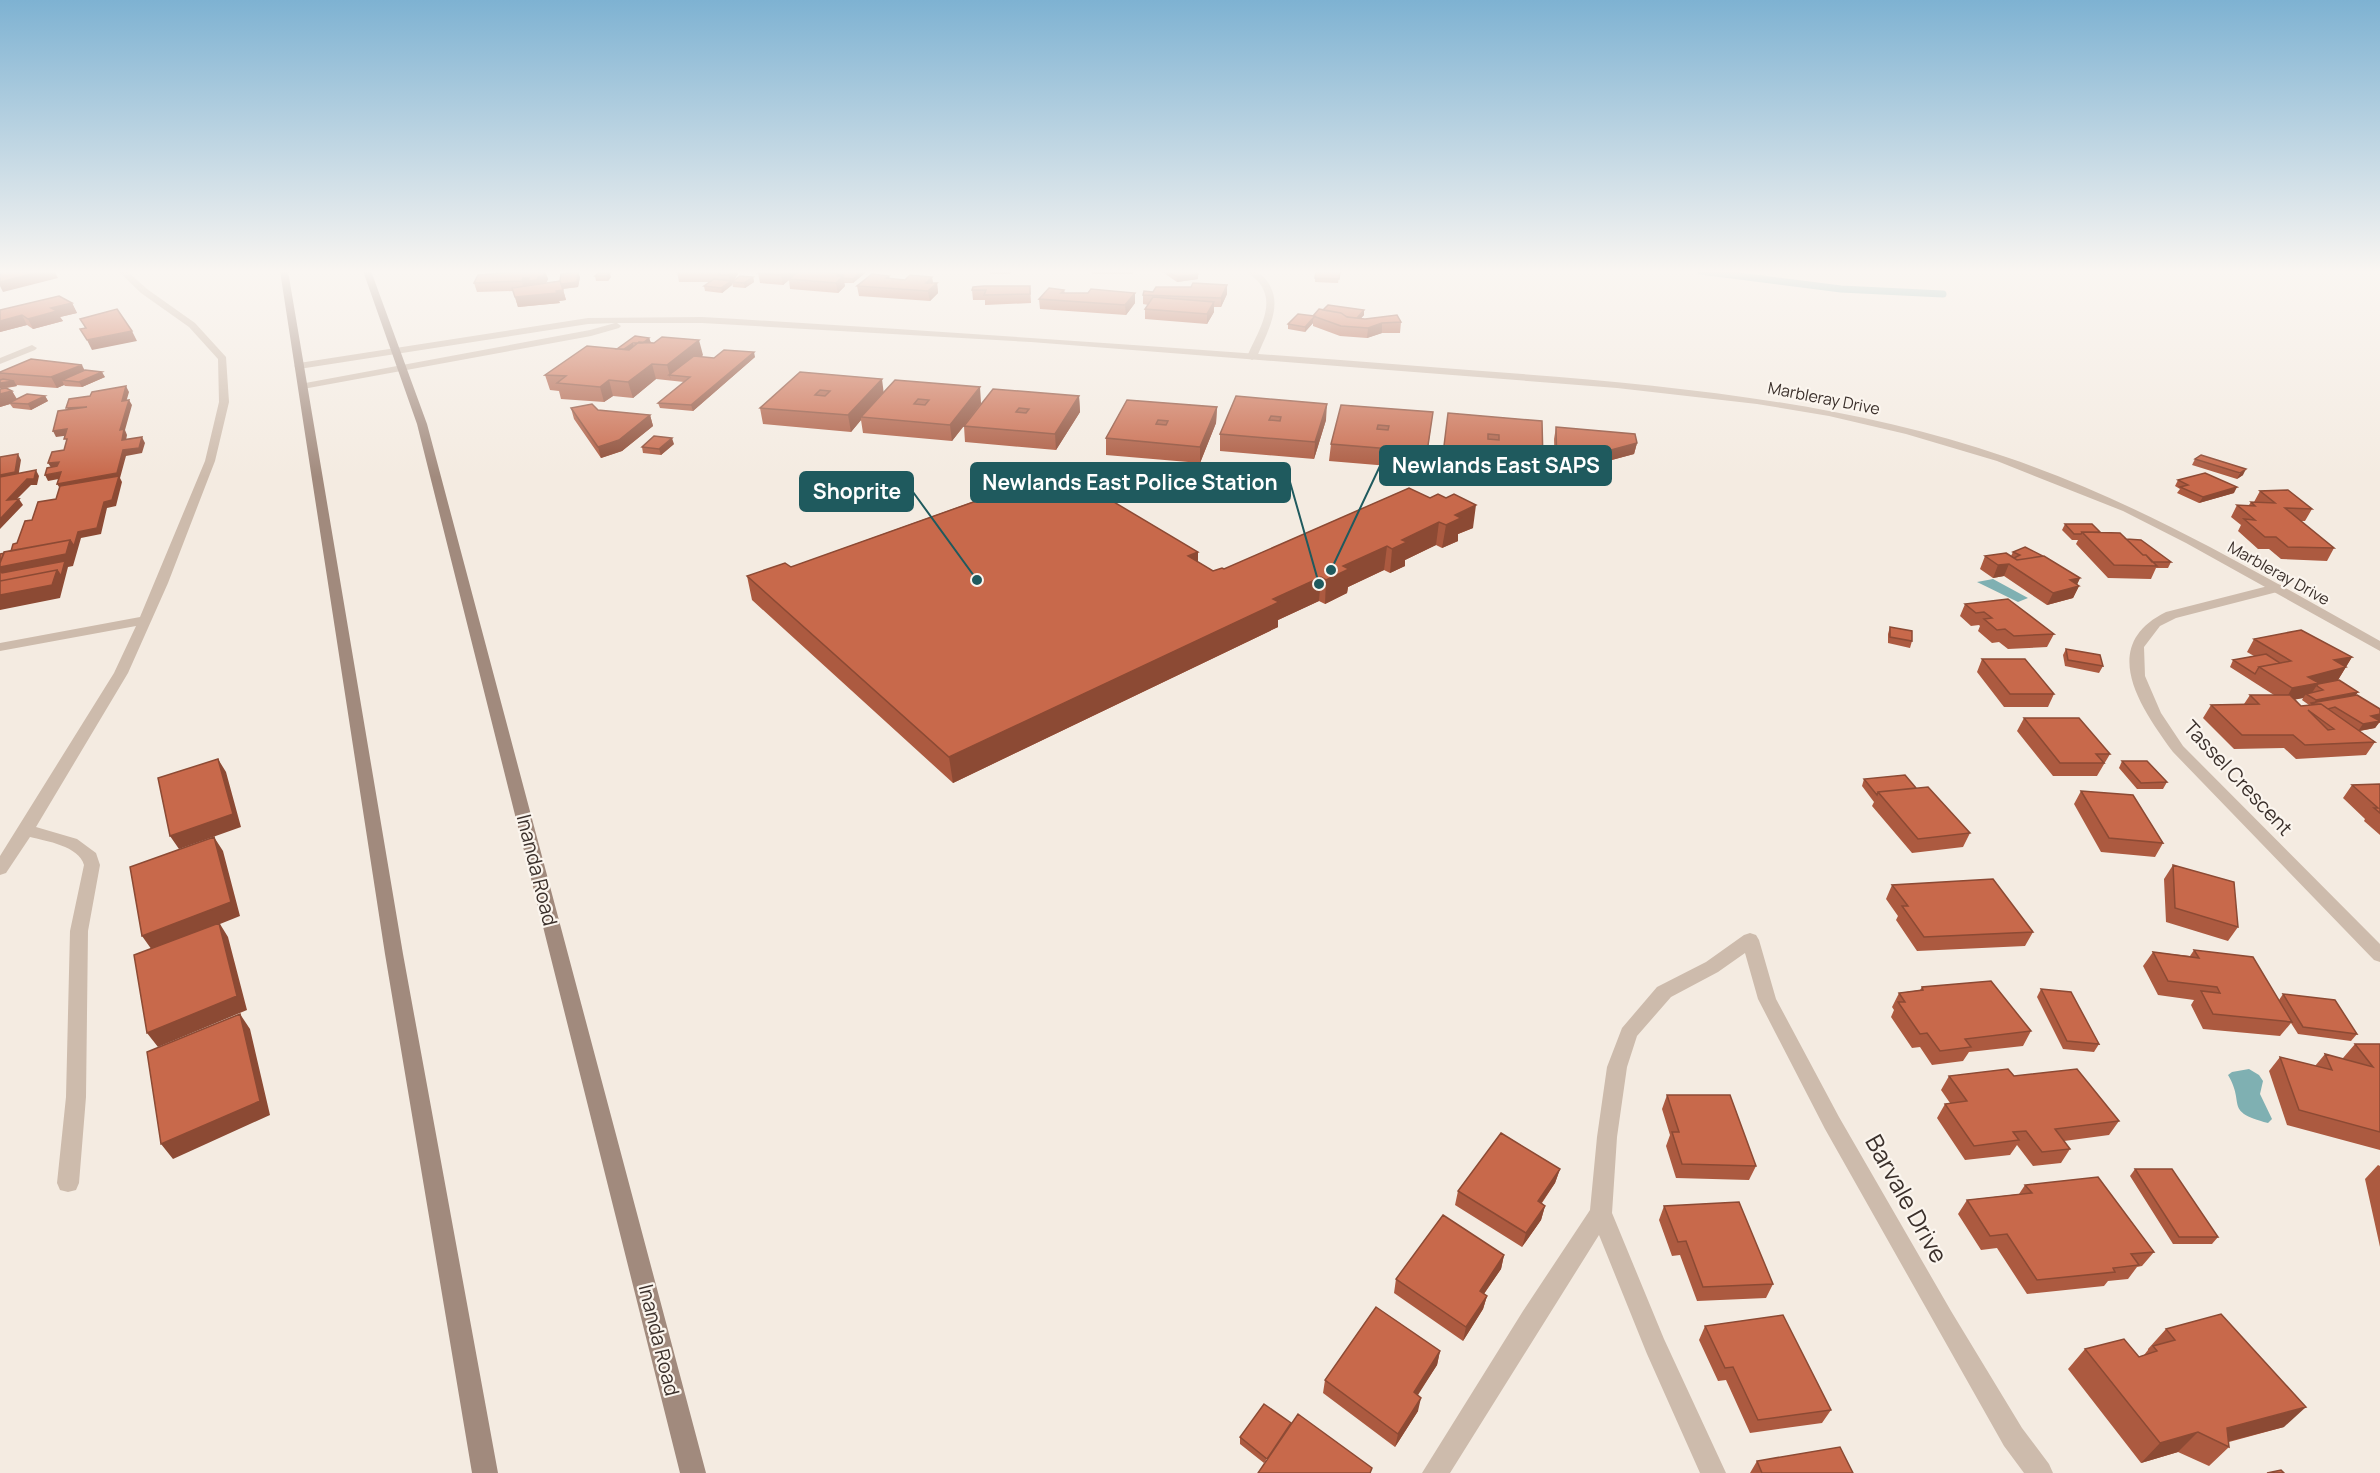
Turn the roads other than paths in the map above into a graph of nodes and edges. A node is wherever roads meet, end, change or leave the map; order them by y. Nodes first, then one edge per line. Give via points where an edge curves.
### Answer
1 (205, 340) edge
2 (295, 340) edge
3 (391, 340) edge
4 (463, 340) edge
5 (556, 340) edge
6 (1038, 340) edge
7 (1259, 340) edge
8 (32, 348) dead end
9 (395, 350) junction
10 (1252, 357) junction
11 (0, 361) edge
12 (299, 366) junction
13 (402, 369) junction
14 (303, 386) junction
15 (2276, 588) junction
16 (145, 620) junction
17 (0, 646) edge
18 (2380, 647) edge
19 (26, 830) junction
20 (0, 869) edge
21 (2380, 955) edge
22 (68, 1184) dead end
23 (1601, 1213) junction
24 (485, 1473) edge
25 (693, 1473) edge
26 (1435, 1473) edge
27 (1713, 1473) edge
28 (2040, 1473) edge

1 - 16 street via 223,359 224,402 210,461
2 - 12 main road
3 - 9 main road, Inanda Road
4 - 9 street, Marbleray Drive
5 - 13 street, Marbleray Drive
6 - 10 street, Marbleray Drive
7 - 10 street
8 - 11 street
9 - 12 street, Marbleray Drive
9 - 13 main road, Inanda Road
10 - 15 street, Marbleray Drive via 1700,393 1872,422 1954,444 2058,480 2190,540
12 - 14 main road
13 - 14 street, Marbleray Drive
13 - 25 main road, Inanda Road via 422,424
14 - 24 main road via 396,966
15 - 18 street, Marbleray Drive
15 - 21 street, Tassel Crescent via 2187,610 2155,623 2137,646 2138,684 2152,713 2178,749
16 - 17 street
16 - 19 street via 121,673
19 - 20 street
19 - 22 street via 71,843 90,857 92,865 79,931 76,1097
23 - 26 street
23 - 27 street via 1655,1346
23 - 28 street, Barvale Drive via 1617,1067 1629,1033 1664,992 1750,940 1767,999 1832,1123 1942,1319 2013,1437

